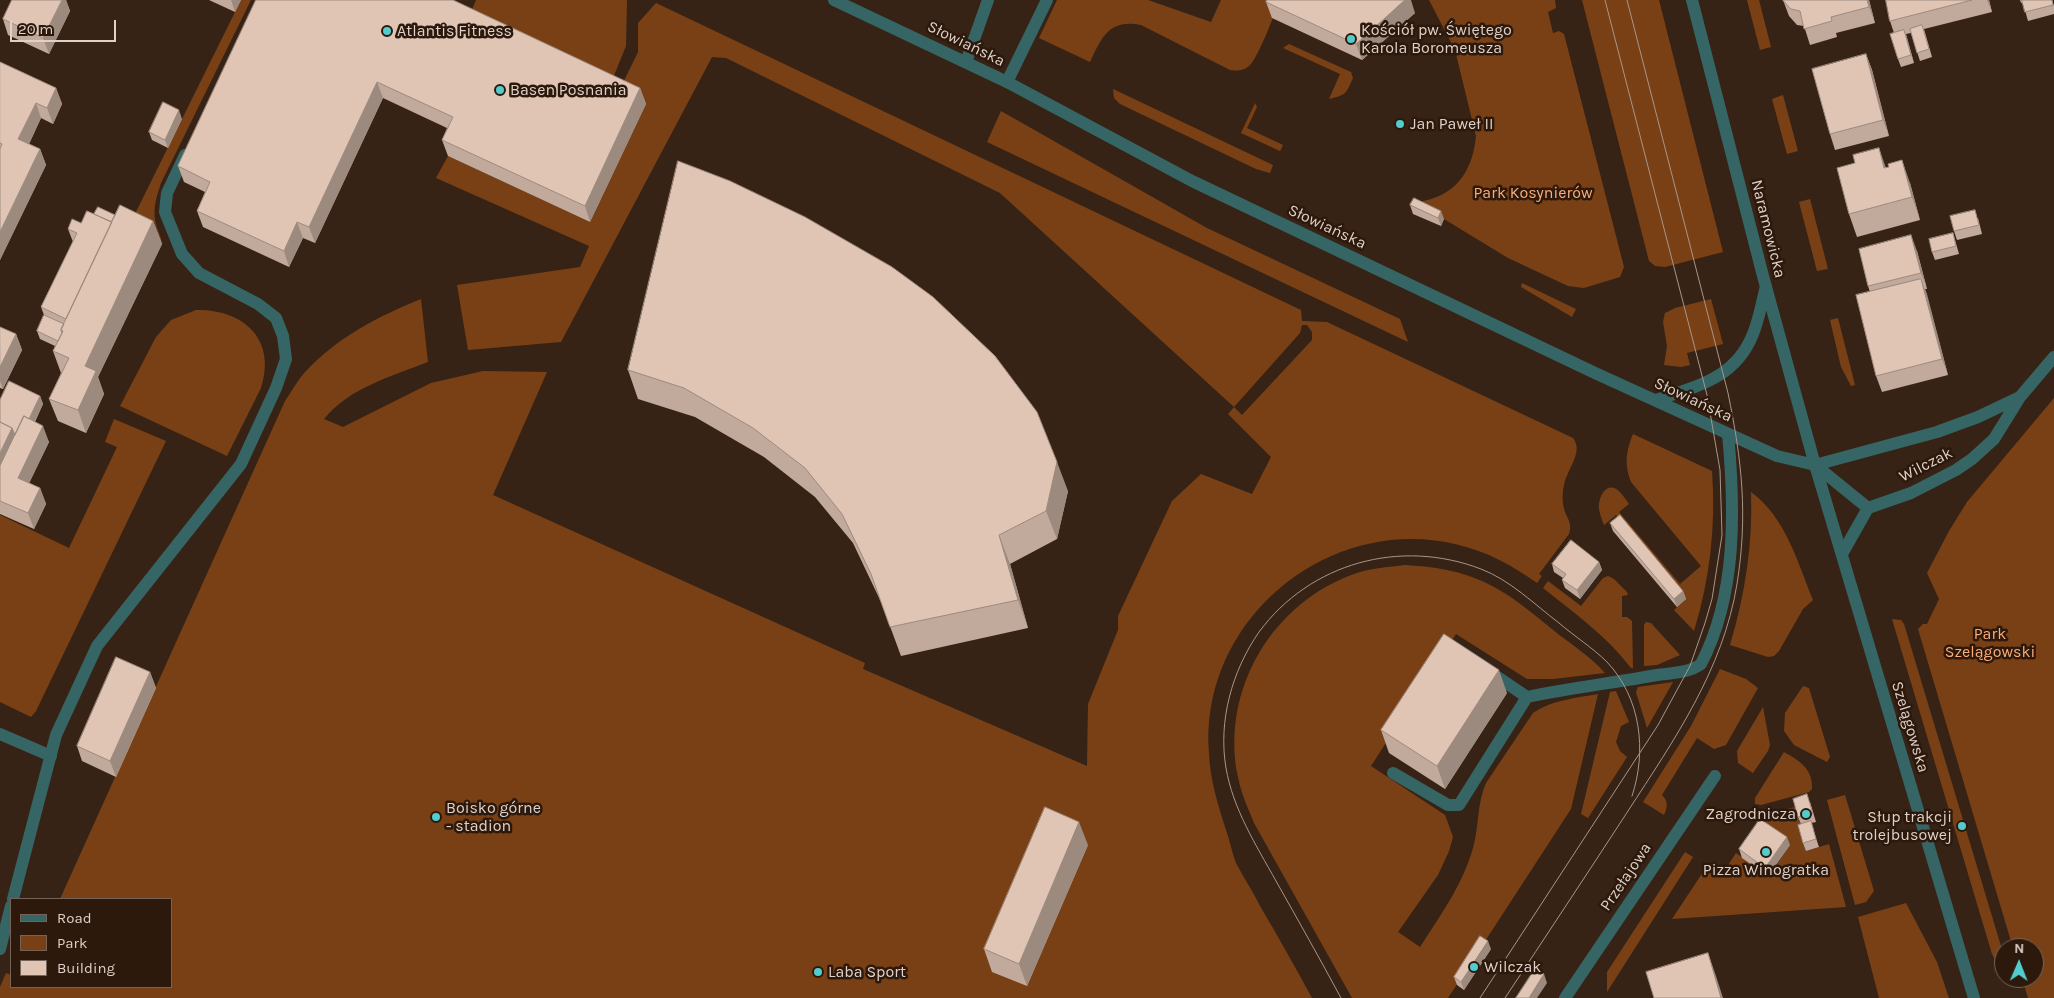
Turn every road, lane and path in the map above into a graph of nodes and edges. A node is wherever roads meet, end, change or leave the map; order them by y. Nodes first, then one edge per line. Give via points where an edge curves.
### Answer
1 (834, 0) edge
2 (988, 0) edge
3 (1048, 0) edge
4 (1692, 0) edge
5 (966, 62) junction
6 (1007, 82) junction
7 (193, 140) edge
8 (1766, 286) junction
9 (2054, 357) edge
10 (2020, 397) junction
11 (1656, 400) junction
12 (1728, 434) junction
13 (1815, 465) junction
14 (1868, 508) junction
15 (1842, 554) junction
16 (1482, 666) edge
17 (1527, 697) junction
18 (0, 734) edge
19 (50, 756) junction
20 (1393, 773) dead end
21 (1715, 776) dead end
22 (13, 898) edge
23 (10, 910) edge
24 (0, 949) edge
25 (1566, 998) edge
26 (1974, 998) edge

1 - 5 street, Słowiańska
2 - 5 street
3 - 6 street
4 - 8 street, Naramowicka
5 - 6 street, Słowiańska
6 - 11 street, Słowiańska via 1192,181
7 - 19 street via 167,193 166,212 171,230 182,254 199,273 258,304 276,318 284,336 286,359 241,464 97,646 56,734
8 - 11 street via 1753,335 1737,363 1704,384
8 - 13 street, Naramowicka
9 - 10 street, Wilczak
10 - 13 street, Wilczak via 1937,432
10 - 14 street, Wilczak via 1994,439 1972,459 1911,492
11 - 12 street, Słowiańska
12 - 13 street, Słowiańska via 1778,456
12 - 17 street via 1733,505 1730,561 1718,619 1701,664 1688,670
13 - 14 street
13 - 15 street, Szelągowska
14 - 15 street
15 - 26 street, Szelągowska
16 - 17 street
17 - 20 street via 1459,805 1448,805
18 - 19 street
19 - 22 street
21 - 25 street, Przełajowa
23 - 24 street

